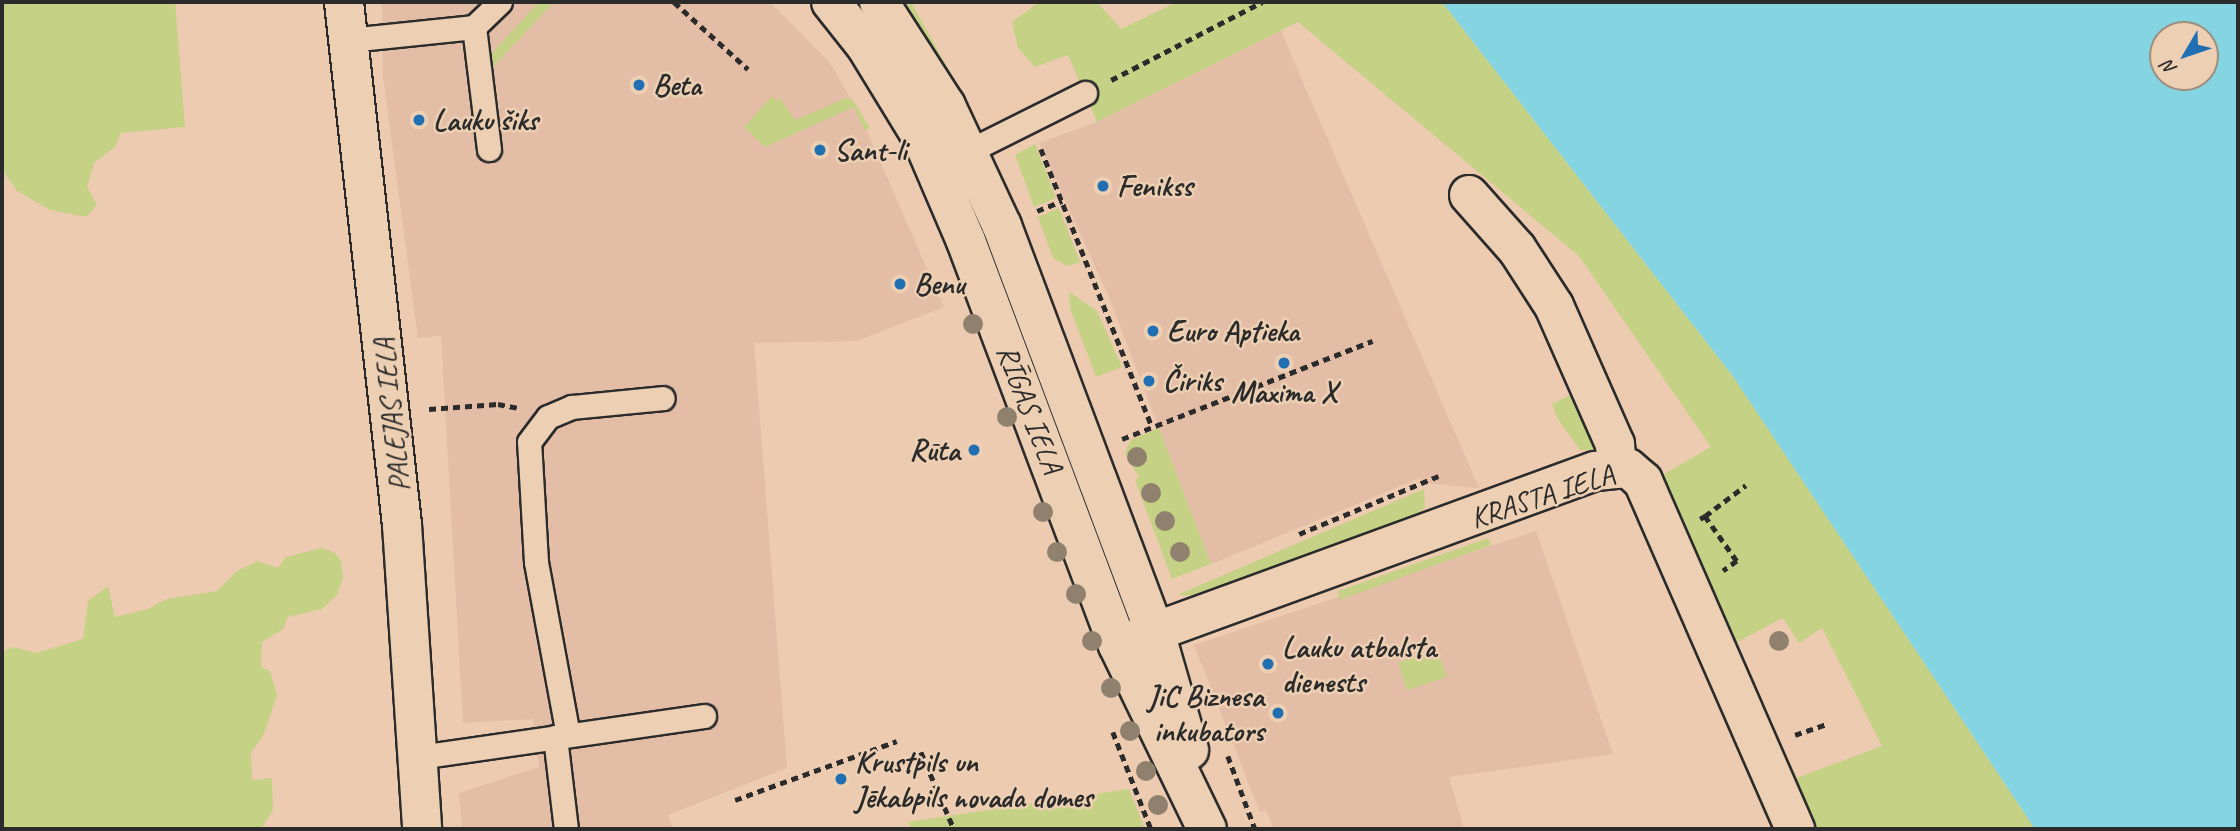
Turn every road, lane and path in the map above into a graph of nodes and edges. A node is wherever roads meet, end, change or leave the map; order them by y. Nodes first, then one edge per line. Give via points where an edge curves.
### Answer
1 (344, 2) edge
2 (499, 2) edge
3 (674, 2) edge
4 (831, 2) edge
5 (879, 2) edge
6 (1262, 2) edge
7 (474, 27) junction
8 (349, 40) junction
9 (748, 69) dead end
10 (1085, 93) joint
11 (1030, 122) junction
12 (489, 149) dead end
13 (969, 151) junction
14 (935, 166) junction
15 (1469, 195) dead end
16 (1372, 341) dead end
17 (663, 398) dead end
18 (425, 410) dead end
19 (539, 425) junction
20 (1152, 427) junction
21 (1112, 443) dead end
22 (1617, 467) junction
23 (1746, 485) dead end
24 (1705, 516) dead end
25 (1155, 632) junction
26 (1118, 645) junction
27 (704, 716) dead end
28 (562, 736) junction
29 (897, 741) dead end
30 (921, 752) dead end
31 (419, 757) junction
32 (735, 800) dead end
33 (422, 829) edge
34 (566, 829) edge
35 (954, 829) edge
36 (1209, 829) edge
37 (1796, 829) edge

1 - 8 street, PALEJAS IELA
2 - 7 lane
3 - 9 path
4 - 14 street, RĪGAS IELA via 886,75
5 - 13 street, RĪGAS IELA via 920,62
6 - 10 path
7 - 8 lane
7 - 12 lane
8 - 31 street, PALEJAS IELA via 390,404
10 - 11 lane
11 - 13 lane
11 - 20 path
13 - 14 lane
13 - 25 street, RĪGAS IELA
14 - 26 street, RĪGAS IELA
15 - 22 street via 1517,250 1554,306 1615,444
16 - 20 path
17 - 19 lane via 572,407
18 - 19 path via 509,405
19 - 28 lane via 527,454 536,562
20 - 21 path
22 - 25 street, KRASTA IELA
22 - 37 street, KRASTA IELA via 1635,471 1643,481
23 - 24 path
25 - 26 street, KRASTA IELA
25 - 36 street, RĪGAS IELA
26 - 36 street, RĪGAS IELA
27 - 28 lane
28 - 31 lane
28 - 34 lane
29 - 32 path
30 - 35 path
31 - 33 street, PALEJAS IELA

